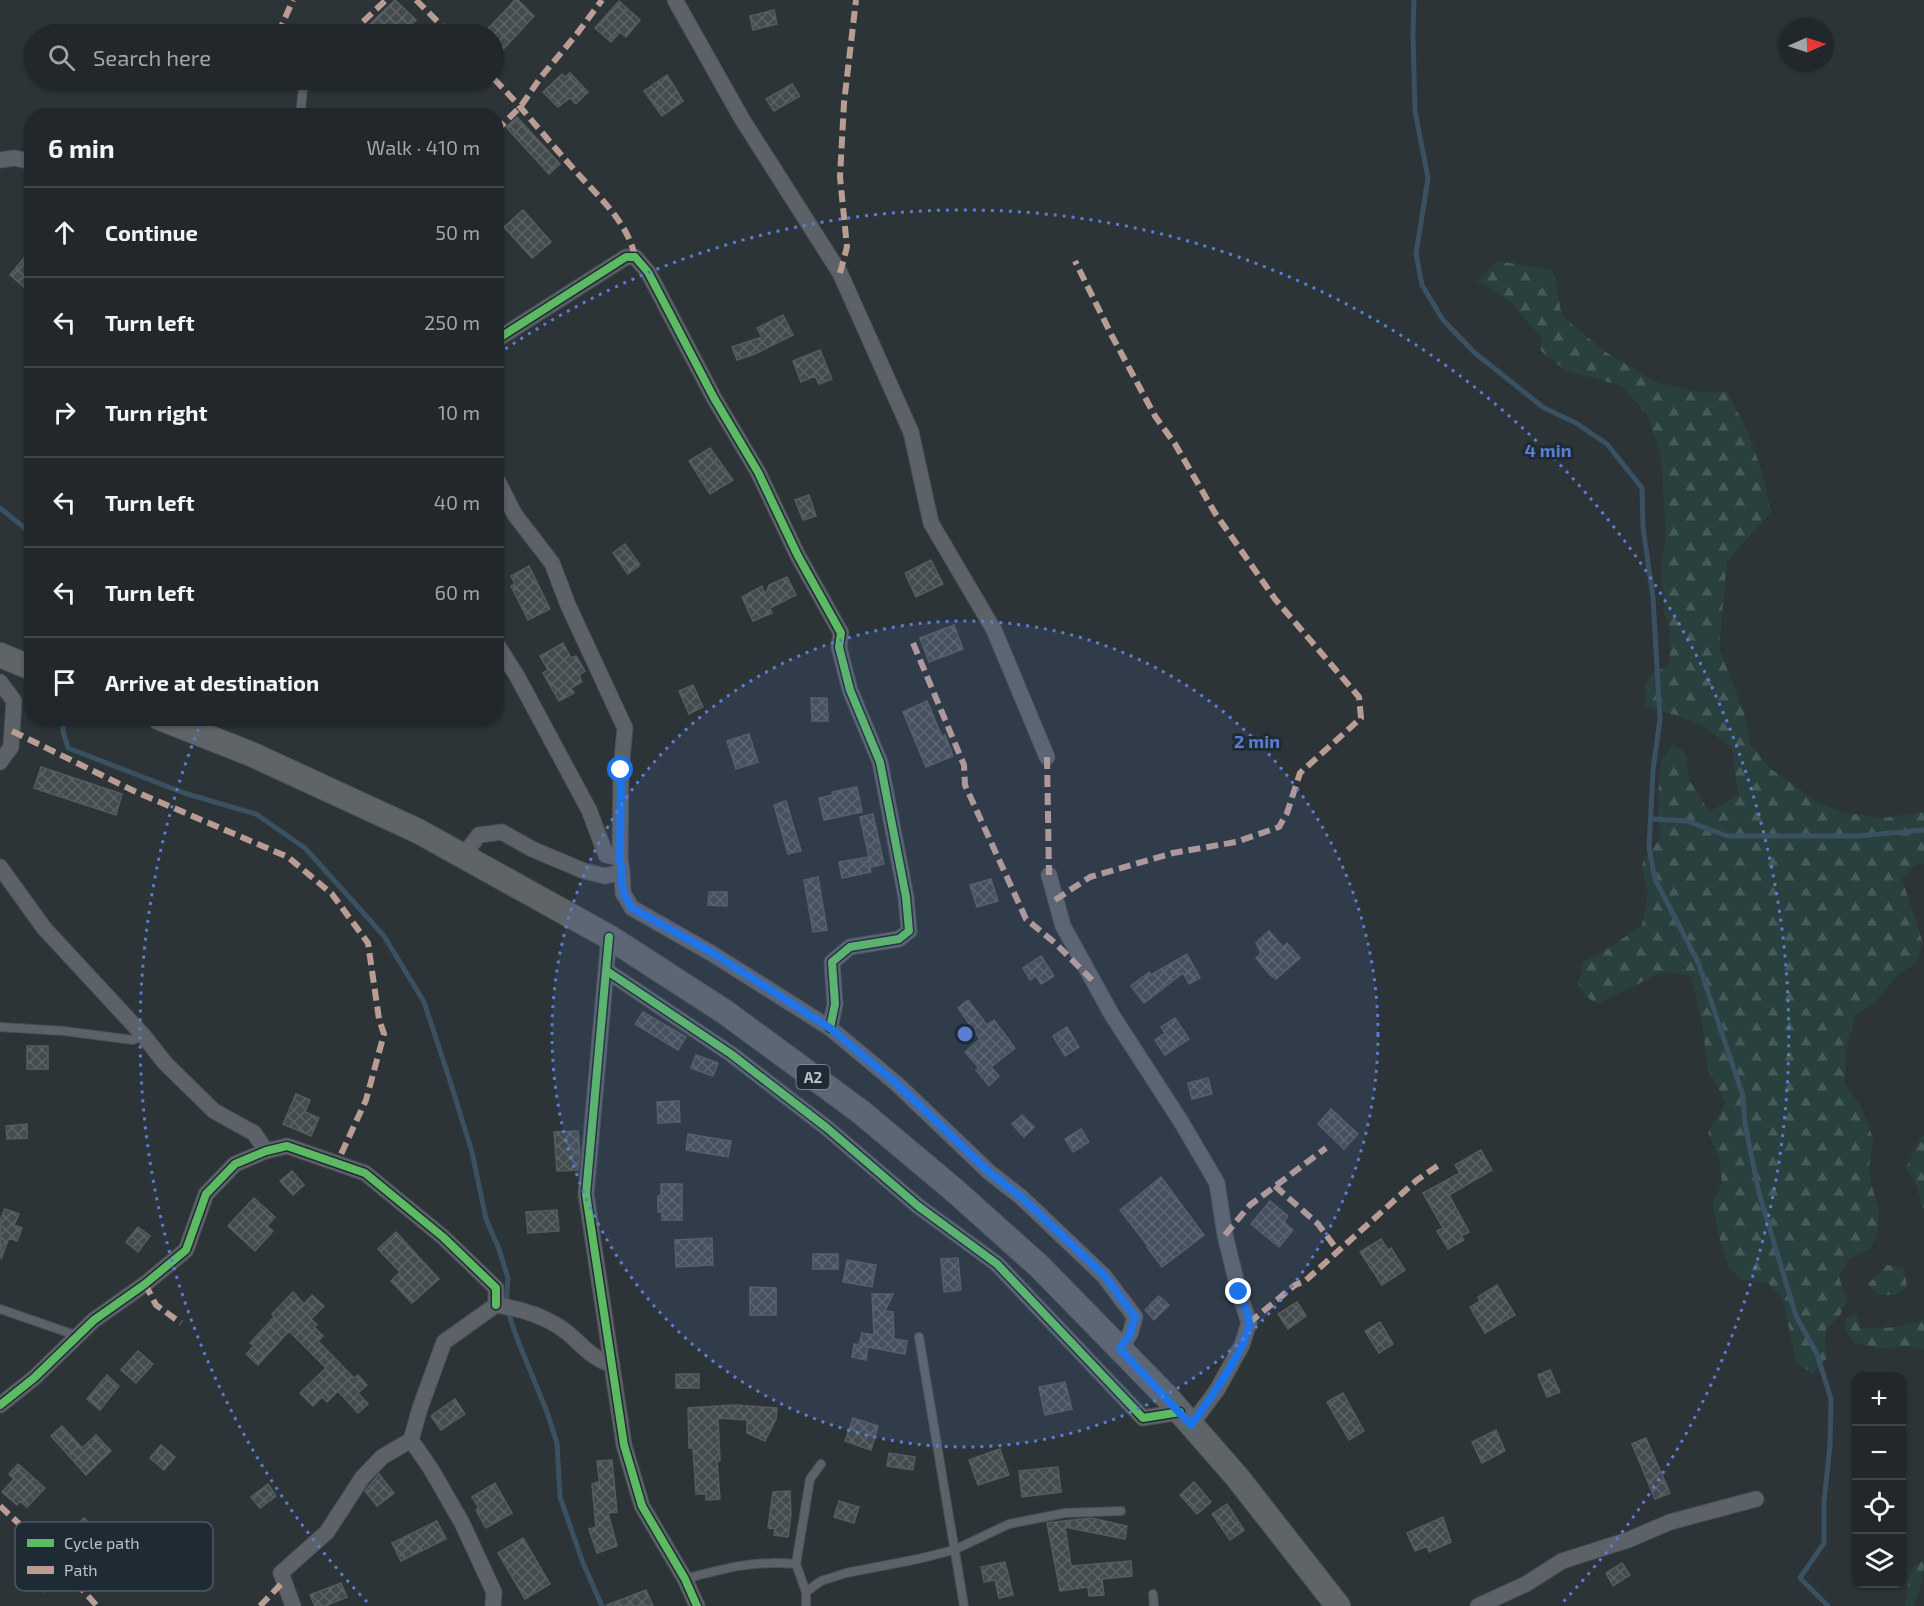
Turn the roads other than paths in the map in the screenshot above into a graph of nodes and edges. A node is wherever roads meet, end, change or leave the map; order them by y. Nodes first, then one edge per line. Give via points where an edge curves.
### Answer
1 (675, 0) edge
2 (303, 90) edge
3 (301, 108) edge
4 (0, 160) edge
5 (24, 160) edge
6 (504, 335) edge
7 (504, 494) edge
8 (504, 656) edge
9 (0, 682) edge
10 (180, 726) edge
11 (1047, 757) dead end
12 (0, 762) edge
13 (463, 856) junction
14 (621, 865) junction
15 (0, 867) edge
16 (1049, 875) dead end
17 (609, 937) junction
18 (607, 971) junction
19 (0, 1027) edge
20 (830, 1028) junction
21 (143, 1035) junction
22 (266, 1152) junction
23 (496, 1305) junction
24 (0, 1309) edge
25 (78, 1336) junction
26 (919, 1336) dead end
27 (1120, 1349) junction
28 (612, 1365) junction
29 (0, 1406) edge
30 (1186, 1419) junction
31 (411, 1440) junction
32 (821, 1464) dead end
33 (1756, 1499) dead end
34 (1121, 1511) dead end
35 (954, 1550) junction
36 (796, 1564) junction
37 (685, 1579) junction
38 (806, 1592) junction
39 (1153, 1594) dead end
40 (293, 1606) edge
41 (494, 1606) edge
42 (697, 1606) edge
43 (806, 1606) edge
44 (964, 1606) edge
45 (1154, 1606) edge
46 (1338, 1606) edge
47 (1478, 1606) edge

1 - 11 street via 742,119 840,273 911,432 931,523 994,630
2 - 3 lane
4 - 5 street
6 - 20 street via 626,257 635,256 648,272 758,472 841,633 839,647 850,690 880,762 909,931 899,939 850,947 832,962 835,1004
7 - 14 street via 515,515 552,563 625,728
8 - 14 street via 589,810 606,855
9 - 12 street via 15,701 11,747
10 - 13 main road, A2 via 251,754 418,831
13 - 14 street via 478,835 502,832 584,871 605,876
13 - 17 main road, A2
14 - 20 street via 623,893 632,908 711,952
15 - 21 street via 44,928
16 - 30 street via 1062,926 1112,1015 1217,1183 1228,1246 1249,1323 1242,1346 1217,1390
17 - 18 street
17 - 27 main road, A2 via 725,1012 861,1112 1039,1266
18 - 28 street via 586,1194
18 - 30 street via 731,1054 827,1128 918,1206 997,1264 1143,1418
19 - 21 lane via 133,1040
20 - 27 street via 897,1084 1104,1275 1135,1317
21 - 22 street via 214,1112 254,1133
22 - 23 street via 287,1146 365,1173 443,1236 496,1288
22 - 25 street via 235,1164 206,1194 186,1250
23 - 28 street via 519,1308 558,1326 596,1359
23 - 31 street via 444,1342
24 - 25 lane
25 - 29 street
26 - 35 lane
27 - 30 main road, A2
28 - 37 street via 624,1444 642,1506
30 - 46 main road, A2
31 - 40 street via 382,1457 362,1478 327,1532 281,1573
31 - 41 street via 462,1523 494,1592
32 - 36 lane via 810,1479
33 - 47 street via 1670,1522 1562,1561 1526,1584
34 - 35 lane via 1065,1513 1009,1524
35 - 38 lane via 846,1573 821,1581
35 - 44 lane
36 - 37 lane via 732,1566
36 - 38 lane
37 - 42 street
38 - 43 lane
39 - 45 lane

